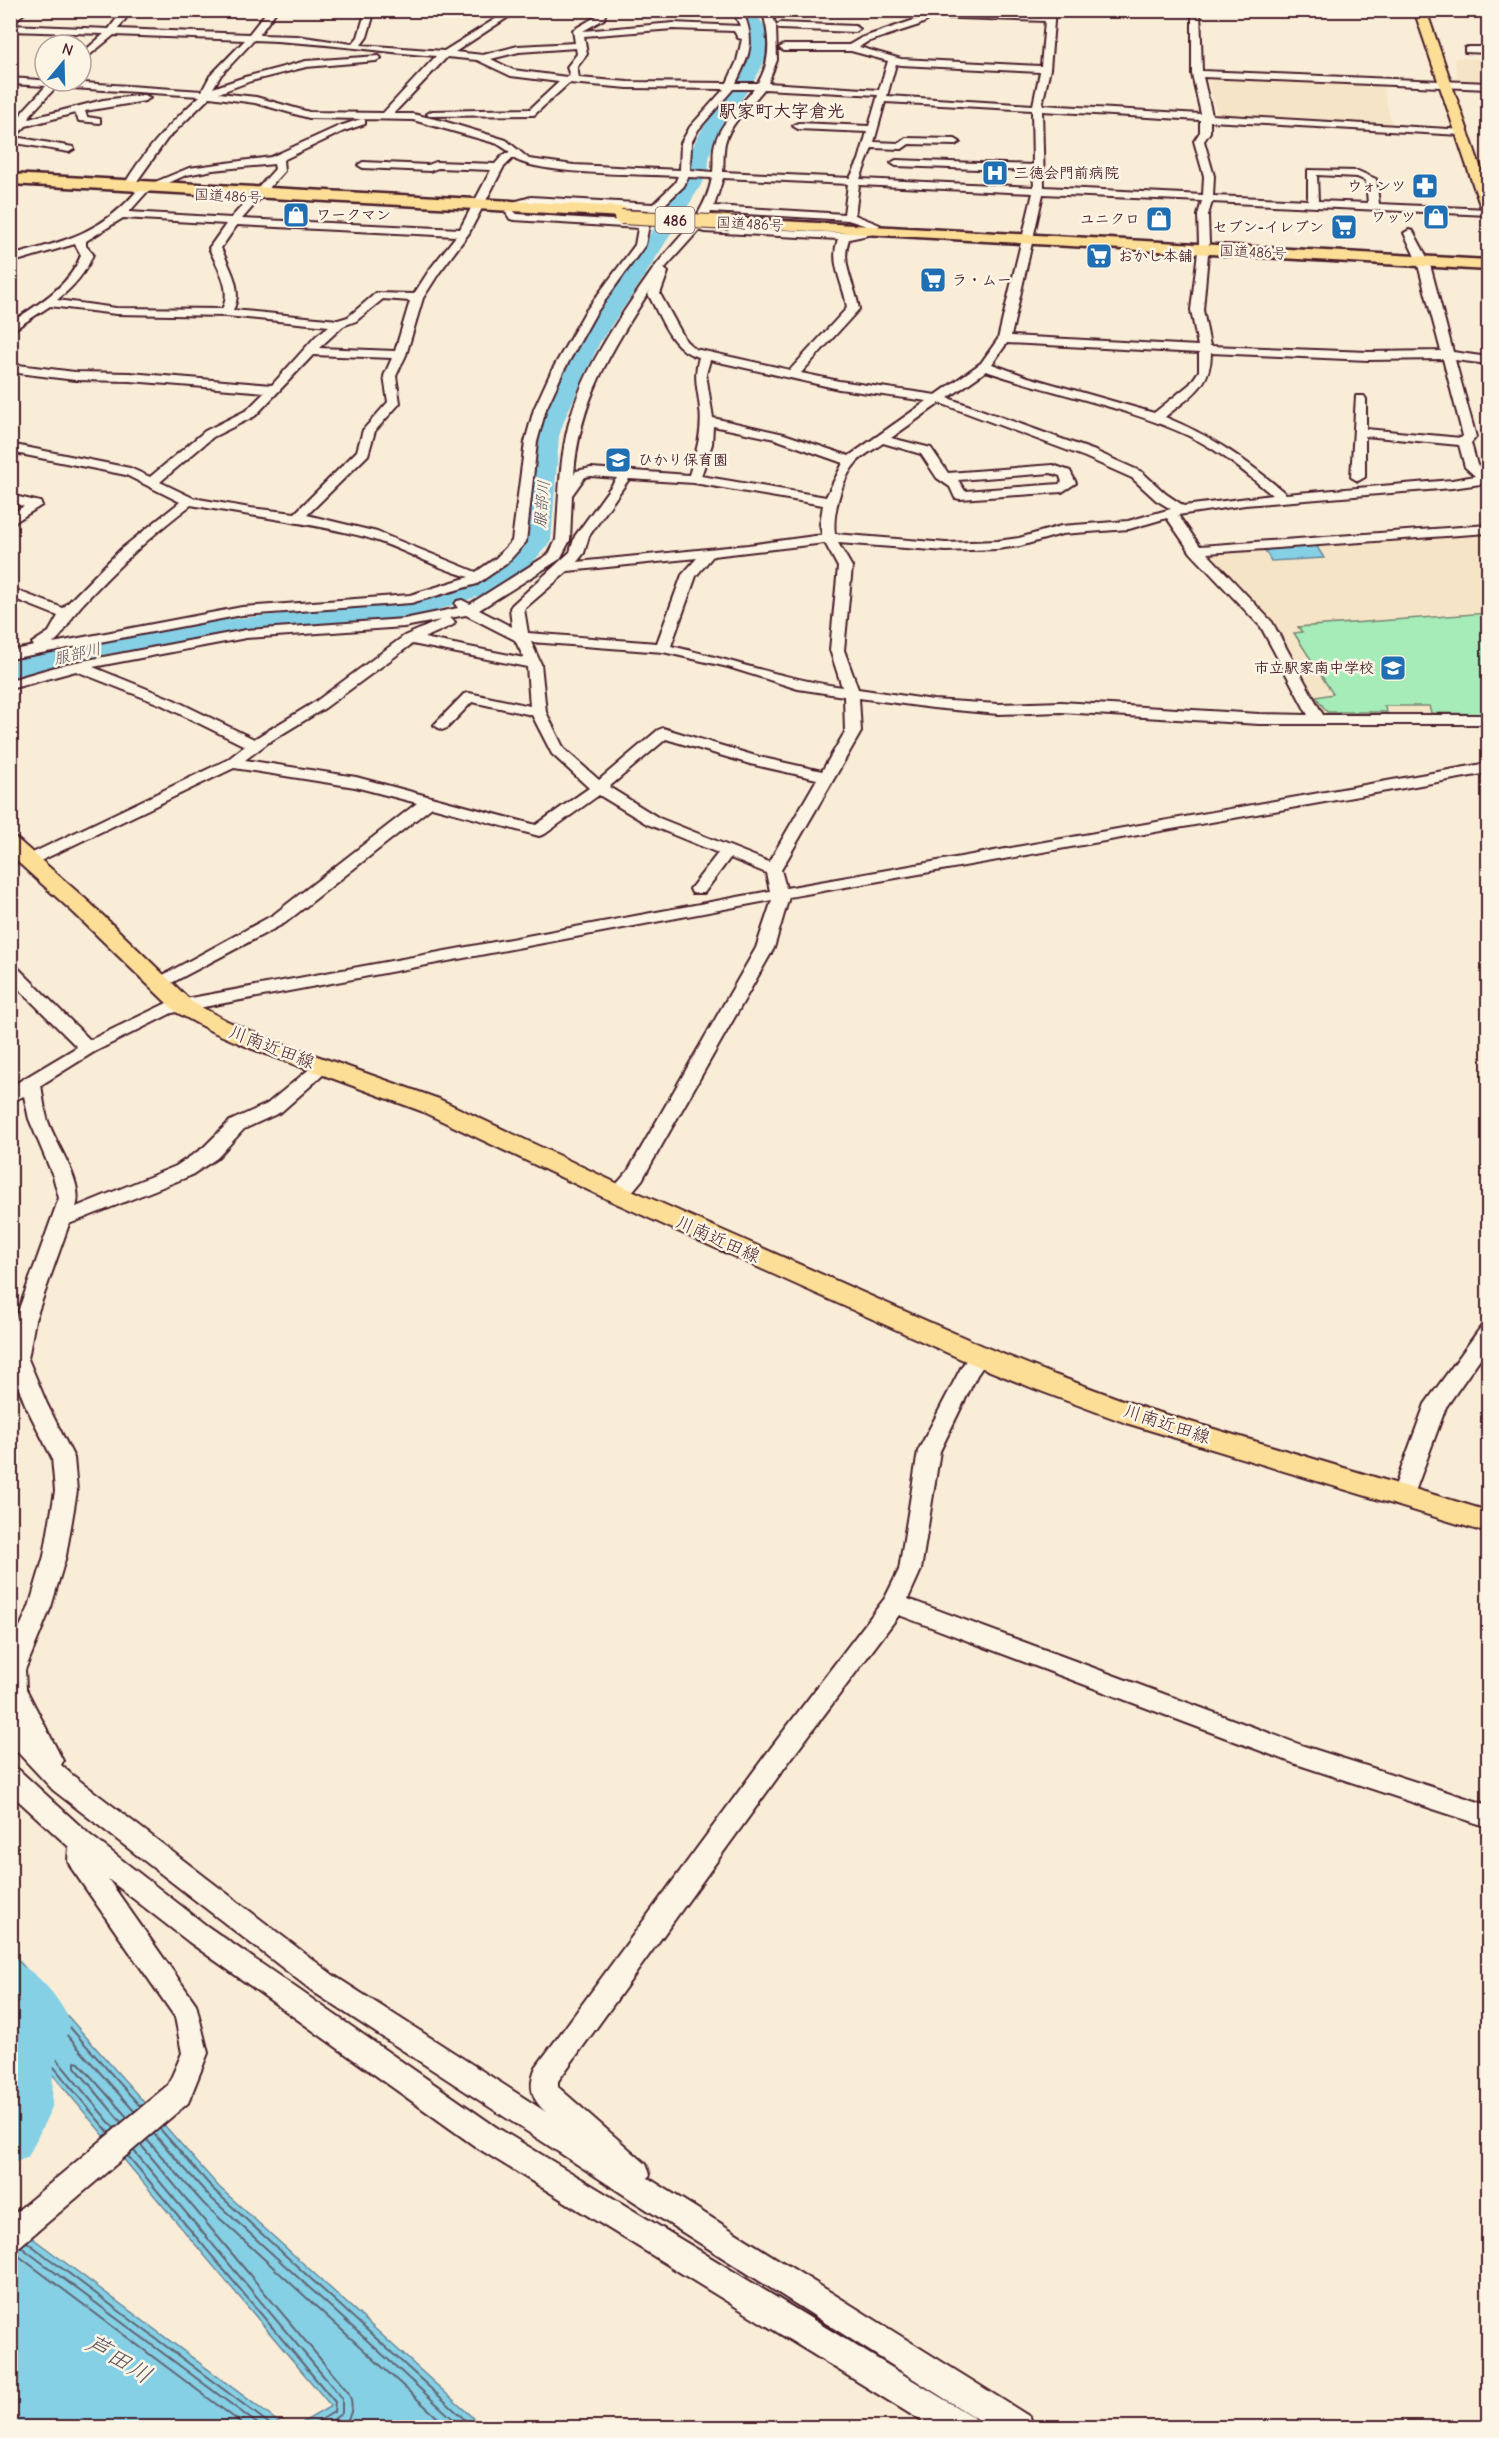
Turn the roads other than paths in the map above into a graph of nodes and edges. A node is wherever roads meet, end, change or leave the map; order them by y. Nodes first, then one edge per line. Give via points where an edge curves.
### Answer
1 (24, 10) edge
2 (128, 10) edge
3 (273, 10) edge
4 (371, 10) edge
5 (464, 10) edge
6 (737, 10) edge
7 (766, 10) edge
8 (774, 10) edge
9 (907, 10) edge
10 (1196, 10) edge
11 (1420, 10) edge
12 (512, 12) edge
13 (672, 12) dead end
14 (963, 12) edge
15 (602, 14) edge
16 (924, 14) junction
17 (1051, 15) edge
18 (845, 19) dead end
19 (10, 22) edge
20 (673, 26) junction
21 (711, 26) junction
22 (10, 28) edge
23 (761, 28) junction
24 (855, 29) junction
25 (620, 31) junction
26 (112, 32) junction
27 (578, 34) junction
28 (252, 37) junction
29 (698, 37) dead end
30 (864, 40) junction
31 (581, 45) junction
32 (354, 47) junction
33 (784, 48) junction
34 (851, 48) junction
35 (93, 49) edge
36 (394, 50) junction
37 (1468, 50) dead end
38 (1488, 50) edge
39 (420, 52) junction
40 (445, 53) junction
41 (384, 58) junction
42 (482, 58) junction
43 (892, 59) junction
44 (772, 61) junction
45 (1045, 69) junction
46 (1197, 74) junction
47 (572, 79) junction
48 (10, 81) edge
49 (33, 82) edge
50 (1445, 83) junction
51 (93, 85) edge
52 (732, 86) junction
53 (1488, 86) edge
54 (761, 87) junction
55 (45, 93) edge
56 (195, 93) junction
57 (206, 94) junction
58 (884, 96) junction
59 (1037, 107) junction
60 (75, 110) junction
61 (412, 116) junction
62 (1205, 116) junction
63 (385, 117) junction
64 (96, 121) dead end
65 (22, 124) junction
66 (798, 126) dead end
67 (873, 129) junction
68 (1461, 132) junction
69 (10, 137) edge
70 (955, 142) dead end
71 (868, 145) junction
72 (69, 149) dead end
73 (515, 154) junction
74 (273, 160) junction
75 (896, 163) dead end
76 (363, 165) dead end
77 (498, 167) junction
78 (1039, 168) junction
79 (685, 172) junction
80 (718, 173) junction
81 (10, 179) edge
82 (854, 180) junction
83 (10, 184) edge
84 (142, 188) junction
85 (1039, 190) junction
86 (257, 195) junction
87 (1208, 198) junction
88 (1313, 203) junction
89 (1374, 206) junction
90 (478, 207) junction
91 (656, 207) junction
92 (509, 208) junction
93 (708, 209) junction
94 (1488, 210) edge
95 (123, 215) junction
96 (849, 217) junction
97 (234, 221) junction
98 (644, 225) junction
99 (695, 228) junction
100 (874, 228) junction
101 (464, 233) junction
102 (1410, 233) dead end
103 (844, 236) junction
104 (1029, 236) junction
105 (81, 239) junction
106 (1203, 246) junction
107 (1422, 258) junction
108 (1488, 258) edge
109 (10, 260) edge
110 (1488, 265) edge
111 (660, 266) junction
112 (417, 298) junction
113 (47, 302) junction
114 (226, 313) junction
115 (339, 324) junction
116 (10, 329) edge
117 (1004, 339) junction
118 (1205, 349) junction
119 (310, 351) junction
120 (400, 355) junction
121 (1446, 355) junction
122 (705, 356) junction
123 (1488, 360) edge
124 (985, 366) junction
125 (10, 368) edge
126 (793, 374) junction
127 (275, 389) junction
128 (940, 399) junction
129 (1360, 399) dead end
130 (1156, 418) junction
131 (707, 421) junction
132 (1359, 432) junction
133 (882, 439) junction
134 (1464, 442) junction
135 (10, 448) edge
136 (850, 461) junction
137 (626, 474) junction
138 (946, 477) junction
139 (1358, 477) dead end
140 (694, 479) junction
141 (1487, 479) edge
142 (152, 482) junction
143 (567, 493) junction
144 (1282, 497) junction
145 (10, 499) edge
146 (189, 501) junction
147 (830, 502) junction
148 (1176, 512) junction
149 (298, 517) junction
150 (10, 521) edge
151 (1488, 529) edge
152 (829, 538) junction
153 (1196, 550) junction
154 (710, 552) junction
155 (501, 561) junction
156 (564, 567) junction
157 (470, 573) junction
158 (444, 591) junction
159 (10, 592) edge
160 (466, 608) junction
161 (66, 614) junction
162 (521, 637) junction
163 (409, 639) junction
164 (663, 648) junction
165 (17, 654) edge
166 (534, 664) junction
167 (76, 666) junction
168 (35, 674) junction
169 (10, 685) edge
170 (851, 692) junction
171 (538, 712) junction
172 (1318, 719) junction
173 (1488, 720) edge
174 (442, 725) dead end
175 (255, 745) junction
176 (232, 763) junction
177 (1488, 768) edge
178 (826, 777) junction
179 (599, 788) junction
180 (430, 801) junction
181 (10, 843) edge
182 (727, 852) junction
183 (30, 860) junction
184 (773, 870) junction
185 (698, 889) dead end
186 (779, 894) junction
187 (10, 970) edge
188 (160, 984) junction
189 (184, 1007) junction
190 (88, 1048) junction
191 (324, 1066) junction
192 (31, 1083) junction
193 (10, 1096) edge
194 (618, 1194) junction
195 (61, 1220) junction
196 (1488, 1332) edge
197 (980, 1356) junction
198 (1402, 1497) junction
199 (1488, 1522) edge
200 (894, 1604) junction
201 (10, 1727) edge
202 (10, 1777) edge
203 (62, 1782) junction
204 (1488, 1816) edge
205 (81, 1844) junction
206 (645, 2192) junction
207 (10, 2236) edge
208 (962, 2427) edge
209 (1019, 2427) edge

1 - 19 street
2 - 26 street
3 - 28 street
4 - 32 street via 362,37
5 - 12 street
6 - 23 street
7 - 23 street
8 - 23 street
9 - 16 street
10 - 46 street
11 - 50 main road
12 - 40 street
13 - 20 street
14 - 16 street
14 - 17 street
15 - 25 street via 620,24
15 - 27 street via 582,26
16 - 30 street via 924,20
17 - 45 street
18 - 24 street
20 - 21 street
20 - 25 street
21 - 23 street via 737,28 741,36
21 - 29 street
22 - 26 street
23 - 24 street
23 - 33 street
23 - 44 street
23 - 52 street via 747,42
24 - 30 street
25 - 27 street
26 - 28 street
26 - 35 street
27 - 31 street
28 - 32 street
28 - 57 street via 222,66
30 - 34 street
31 - 42 street via 518,49
31 - 47 street via 582,54 572,67
32 - 36 street
33 - 34 street
33 - 44 street via 780,60
34 - 43 street
36 - 39 street
36 - 41 street
37 - 38 street
39 - 40 street
39 - 41 street
40 - 42 street
40 - 63 street
41 - 57 street via 306,64
42 - 47 street via 512,73
43 - 45 street
43 - 58 street
44 - 54 street
45 - 59 street
46 - 50 street
46 - 62 street via 1208,107
47 - 52 street via 628,85
47 - 61 street via 565,81 534,112
48 - 49 street
50 - 53 street
50 - 68 main road
51 - 56 street
52 - 54 street
52 - 79 street via 694,129 687,143
54 - 58 street
54 - 80 street via 726,130 717,158
55 - 65 street via 26,113
56 - 57 street
56 - 60 street via 103,103
57 - 63 street via 256,100 309,115
57 - 84 street via 160,138
58 - 59 street
58 - 67 street
59 - 62 street
59 - 78 street
60 - 64 street via 82,113 82,119
60 - 65 street
61 - 63 street
61 - 73 street via 502,142
62 - 68 street
62 - 87 street via 1205,132 1199,141 1206,159
63 - 74 street via 336,129
65 - 69 street
66 - 67 street
67 - 71 street
68 - 94 main road
69 - 72 street
70 - 71 street
71 - 82 street
73 - 77 street
73 - 79 street via 536,164
74 - 84 street via 191,170
74 - 86 street via 279,162 280,169
75 - 78 street
76 - 77 street
77 - 90 street
78 - 85 street
79 - 80 street
79 - 91 street via 681,184
80 - 82 street
80 - 93 street
81 - 84 highway, 国道486号 / 486
82 - 85 street
82 - 96 street
83 - 84 highway, 国道486号 / 486
84 - 86 highway, 国道486号 / 486
84 - 95 street
85 - 87 street
85 - 104 street
86 - 90 highway, 国道486号 / 486
86 - 97 street
87 - 88 street
87 - 106 street via 1203,215
88 - 89 street
88 - 89 street via 1312,172 1368,176
89 - 94 street
90 - 92 highway, 国道486号 / 486
90 - 101 street
91 - 92 street via 531,200
91 - 98 street
92 - 98 street via 514,217
92 - 100 highway, 国道486号 / 486, bridge
93 - 96 street
93 - 99 street
95 - 97 street
95 - 105 street
96 - 100 street
97 - 101 street
97 - 114 street via 215,248 233,293 232,305
98 - 155 street via 640,245 591,312 540,409 526,472 519,542
99 - 103 street
99 - 111 street
100 - 103 street
100 - 104 highway, 国道486号 / 486
101 - 112 street
102 - 107 street
103 - 126 street via 838,262 853,309
104 - 106 highway, 国道486号 / 486
104 - 117 street
105 - 109 street
105 - 113 street via 80,247 87,254 85,262
106 - 107 highway, 国道486号 / 486
106 - 118 street via 1197,310
107 - 108 highway, 国道486号 / 486
107 - 110 highway, 国道486号 / 486
107 - 121 street
111 - 122 street via 664,267 654,294 681,343 691,352
111 - 143 street via 585,395 572,435
112 - 115 street via 380,295 352,319
112 - 120 street
113 - 114 street via 116,311
113 - 116 street
114 - 115 street
115 - 119 street
117 - 118 street
117 - 124 street
118 - 121 street
118 - 130 street via 1205,371 1194,387
119 - 120 street
119 - 127 street
120 - 149 street via 390,376 394,403 369,429 363,452
121 - 123 street
121 - 134 street via 1470,437
122 - 126 street
122 - 131 street via 700,374
124 - 128 street
124 - 130 street
125 - 127 street
126 - 128 street via 839,385
127 - 142 street via 251,412 209,434
128 - 133 street
128 - 148 street via 1137,475
129 - 132 street
130 - 144 street via 1195,434 1247,467
131 - 136 street via 740,425
131 - 140 street via 706,444
132 - 134 street
132 - 139 street
133 - 136 street
133 - 138 street via 926,451
134 - 141 street via 1471,466
135 - 142 street via 130,472
136 - 147 street
137 - 140 street
137 - 143 street via 581,474
137 - 156 street via 582,536 577,553
138 - 138 street via 960,495 1062,488 1069,483 1065,474 1053,469
140 - 147 street
141 - 144 street
142 - 146 street
143 - 160 street via 562,540 555,556
144 - 148 street
145 - 150 street via 35,505
146 - 149 street
146 - 161 street via 122,554
147 - 152 street via 826,524
148 - 152 street via 1129,525 1061,530 1020,542 973,548
148 - 153 street
149 - 157 street via 372,535
151 - 153 street
152 - 154 street
152 - 170 street via 845,567 837,650
153 - 172 street via 1267,625
154 - 156 street
154 - 164 street via 689,575
155 - 157 street
155 - 158 street via 472,581
156 - 162 street via 517,608
157 - 158 street
158 - 160 street
158 - 165 street via 411,599 223,614
159 - 161 street
160 - 162 street
160 - 163 street via 465,615
160 - 167 street via 404,622 246,634
161 - 165 street via 50,639
162 - 164 street
162 - 166 street
163 - 166 street
163 - 175 street via 320,705
164 - 170 street via 798,685
165 - 168 street
166 - 171 street
167 - 168 street
167 - 175 street via 167,702
168 - 169 street
170 - 172 street via 998,709 1061,707
170 - 178 street via 854,732
171 - 174 street via 469,697
171 - 179 street via 558,751
172 - 173 street
175 - 176 street
176 - 180 street via 356,782
176 - 183 street
177 - 186 street
178 - 179 street via 755,761 663,733
178 - 184 street
179 - 180 street via 539,831
179 - 182 street via 653,821
180 - 188 street via 279,919
181 - 183 main road, 川南近田線
182 - 184 street
182 - 185 street
183 - 188 main road, 川南近田線
184 - 186 street
186 - 189 street
186 - 194 street via 781,899 765,948 636,1174
187 - 190 street
188 - 189 main road, 川南近田線
189 - 190 street via 169,1008
189 - 191 main road, 川南近田線 via 258,1043
190 - 192 street
191 - 194 main road, 川南近田線 via 430,1105
191 - 195 street via 274,1108 237,1125 210,1153 183,1172
192 - 193 street
192 - 195 street via 38,1119 69,1198
194 - 197 main road, 川南近田線
195 - 203 street via 25,1320 18,1359 63,1458 66,1491 55,1556 40,1607 13,1670 14,1690
196 - 198 street via 1436,1404
197 - 198 main road, 川南近田線 via 1136,1416
197 - 200 street via 929,1451 910,1570
198 - 199 main road, 川南近田線
200 - 204 street via 1302,1756
200 - 206 street via 546,2076 547,2095 640,2178
201 - 203 street
202 - 205 street
203 - 206 street via 324,1984
205 - 207 street via 81,1861 187,2013 195,2053 178,2094
205 - 208 street via 198,1934 486,2136
206 - 209 street

